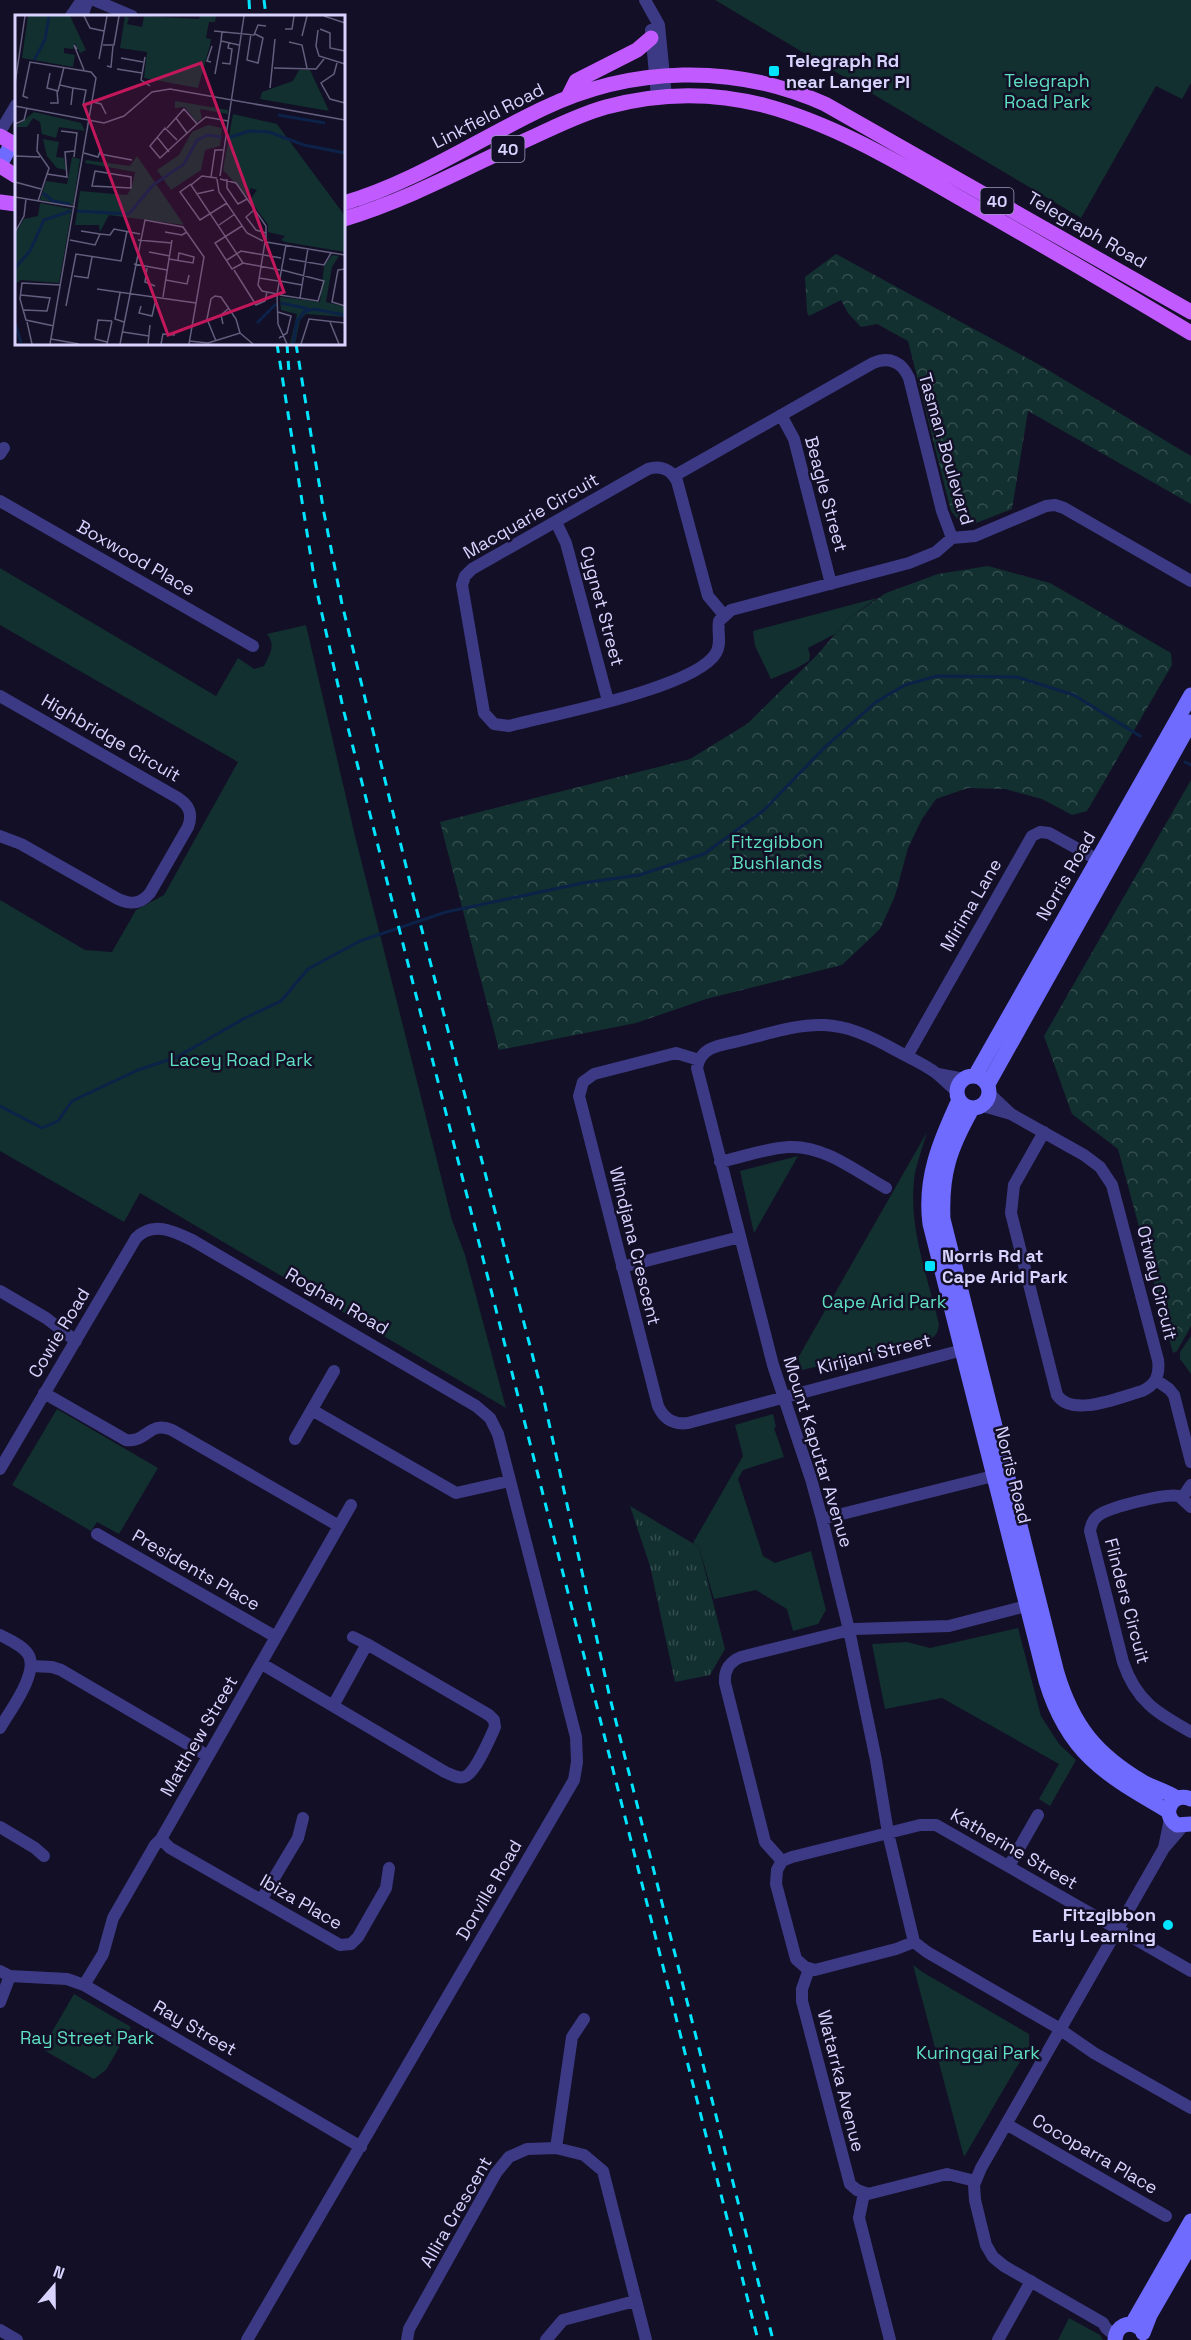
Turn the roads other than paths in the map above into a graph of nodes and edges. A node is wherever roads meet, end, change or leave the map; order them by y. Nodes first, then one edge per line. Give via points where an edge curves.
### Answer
1 (82, 0) edge
2 (88, 0) edge
3 (94, 0) edge
4 (645, 0) edge
5 (652, 14) junction
6 (72, 15) edge
7 (82, 15) edge
8 (130, 15) edge
9 (651, 38) junction
10 (660, 76) junction
11 (568, 97) junction
12 (661, 97) junction
13 (15, 110) edge
14 (9, 138) edge
15 (0, 165) edge
16 (15, 175) edge
17 (0, 202) edge
18 (345, 203) edge
19 (15, 204) edge
20 (362, 205) junction
21 (345, 218) edge
22 (1191, 312) edge
23 (1191, 333) edge
24 (780, 415) junction
25 (675, 476) junction
26 (0, 501) edge
27 (556, 522) junction
28 (952, 538) junction
29 (1191, 581) edge
30 (831, 584) junction
31 (724, 615) junction
32 (253, 646) dead end
33 (1191, 695) edge
34 (0, 696) edge
35 (608, 701) junction
36 (1191, 722) edge
37 (0, 836) edge
38 (1098, 860) junction
39 (907, 1056) junction
40 (699, 1060) junction
41 (973, 1092) junction
42 (1044, 1132) junction
43 (720, 1162) junction
44 (886, 1188) dead end
45 (159, 1228) joint
46 (740, 1237) junction
47 (622, 1267) junction
48 (0, 1291) edge
49 (76, 1341) junction
50 (968, 1348) junction
51 (334, 1371) dead end
52 (1156, 1380) junction
53 (44, 1393) junction
54 (782, 1396) junction
55 (312, 1410) junction
56 (490, 1418) joint
57 (295, 1439) dead end
58 (1191, 1462) edge
59 (0, 1469) edge
60 (1000, 1474) junction
61 (509, 1481) junction
62 (1191, 1485) edge
63 (1187, 1503) edge
64 (351, 1505) dead end
65 (822, 1520) junction
66 (339, 1526) junction
67 (97, 1534) dead end
68 (1033, 1604) junction
69 (849, 1630) junction
70 (0, 1635) edge
71 (353, 1636) dead end
72 (276, 1637) junction
73 (367, 1644) junction
74 (262, 1664) junction
75 (32, 1666) junction
76 (334, 1704) junction
77 (0, 1728) edge
78 (1191, 1732) edge
79 (208, 1756) junction
80 (1186, 1795) edge
81 (1038, 1815) dead end
82 (303, 1818) dead end
83 (1182, 1822) edge
84 (0, 1827) edge
85 (888, 1833) junction
86 (161, 1839) junction
87 (44, 1856) dead end
88 (782, 1861) junction
89 (1010, 1866) junction
90 (389, 1868) dead end
91 (261, 1900) junction
92 (1118, 1929) junction
93 (914, 1942) junction
94 (809, 1969) junction
95 (1191, 1971) edge
96 (5, 1973) edge
97 (84, 1985) junction
98 (0, 2002) edge
99 (584, 2019) dead end
100 (1061, 2029) junction
101 (1191, 2108) edge
102 (1006, 2124) junction
103 (361, 2147) junction
104 (556, 2148) junction
105 (975, 2181) junction
106 (864, 2193) junction
107 (1166, 2216) dead end
108 (1191, 2223) edge
109 (1191, 2244) edge
110 (1031, 2281) junction
111 (635, 2301) junction
112 (0, 2330) edge
113 (1132, 2335) edge
114 (17, 2340) edge
115 (247, 2340) edge
116 (407, 2340) edge
117 (546, 2340) edge
118 (646, 2340) edge
119 (890, 2340) edge
120 (998, 2340) edge

1 - 6 street
2 - 7 street
3 - 8 street
4 - 5 street
5 - 9 street
5 - 10 street via 659,25
9 - 10 street
9 - 11 main road via 627,56 576,81
10 - 11 main road, Linkfield Road / 40 via 609,84
10 - 12 street
10 - 22 main road, Telegraph Road / 40 via 752,81 825,104
11 - 20 main road, Linkfield Road / 40
12 - 20 main road, Linkfield Road / 40 via 579,116 410,195
12 - 23 main road, Telegraph Road / 40 via 707,96 743,101 783,111 825,128 942,187
13 - 14 street
14 - 15 main road
15 - 16 main road
17 - 19 main road
18 - 20 main road, Linkfield Road / 40
20 - 21 main road, Linkfield Road / 40
24 - 25 street, Tasman Boulevard
24 - 28 street, Tasman Boulevard via 875,362 890,360 899,364 909,378
24 - 30 street, Beagle Street via 794,440
25 - 27 street, Macquarie Circuit via 663,468 648,469
25 - 31 street via 708,596
26 - 32 street, Boxwood Place
27 - 35 street, Cygnet Street via 567,543
27 - 35 street, Macquarie Circuit via 472,568 463,580 484,713 494,724 509,726
28 - 29 street, Tasman Boulevard via 975,536 1046,506 1060,506
28 - 30 street via 931,554 909,563
30 - 31 street
31 - 35 street, Macquarie Circuit via 717,651 708,662 663,687
33 - 38 main road, Norris Road
34 - 37 street, Highbridge Circuit via 178,798 188,806 190,817 150,893 144,900 132,903
36 - 41 main road, Norris Road
38 - 39 street, Mirima Lane via 1049,833 1032,836
38 - 41 main road, Norris Road
39 - 40 street via 858,1030 819,1024 715,1047 705,1051
39 - 41 street via 938,1074 948,1086
40 - 43 street, Mount Kaputar Avenue via 697,1072
40 - 47 street, Windjana Crescent via 676,1053 594,1074 581,1085 580,1105
41 - 42 street, Otway Circuit
41 - 50 main road, Norris Road via 948,1157 942,1198
42 - 52 street, Otway Circuit via 1093,1160 1112,1185 1158,1360
42 - 52 street via 1014,1185 1011,1213 1057,1395 1066,1404 1079,1406 1142,1391
43 - 44 street via 784,1147 807,1148
43 - 46 street, Mount Kaputar Avenue
45 - 49 street, Cowie Road via 144,1231 136,1238
45 - 56 street, Roghan Road via 192,1240 287,1294
46 - 47 street
46 - 54 street, Mount Kaputar Avenue
47 - 54 street, Windjana Crescent via 658,1406 668,1420 688,1423
48 - 49 street
49 - 53 street, Cowie Road
50 - 54 street, Kirijani Street
50 - 60 main road, Norris Road
51 - 55 street
52 - 58 street via 1174,1395
53 - 59 street, Cowie Road
53 - 66 street via 126,1440 140,1439 158,1427 172,1430
54 - 65 street, Mount Kaputar Avenue
55 - 57 street
55 - 61 street via 456,1493
56 - 61 street, Dorville Road via 498,1434
60 - 65 street
60 - 68 main road, Norris Road
61 - 103 street, Dorville Road via 576,1737 578,1762 574,1780
62 - 63 street
63 - 78 street, Flinders Circuit via 1169,1495 1106,1511 1093,1521 1090,1532 1131,1682 1156,1712
64 - 66 street, Matthew Street
65 - 69 street, Mount Kaputar Avenue
66 - 72 street, Matthew Street
67 - 72 street, Presidents Place
68 - 69 street via 943,1627
68 - 80 main road, Norris Road via 1070,1711 1086,1736 1119,1767
68 - 83 main road, Norris Road via 1051,1698 1072,1738 1108,1775
69 - 85 street, Mount Kaputar Avenue
69 - 88 street via 741,1657 730,1663 725,1672 765,1842
70 - 75 street via 27,1653
71 - 73 street
72 - 74 street, Matthew Street
73 - 76 street
73 - 76 street via 494,1720 495,1727 471,1772 459,1777 445,1772
74 - 76 street
74 - 79 street, Matthew Street
75 - 77 street
75 - 79 street via 61,1670
79 - 86 street, Matthew Street
80 - 83 main road via 1170,1803
81 - 89 street
82 - 91 street via 298,1838
83 - 92 street
84 - 87 street
85 - 88 street, Katherine Street
85 - 89 street, Katherine Street via 930,1823
85 - 93 street, Mount Kaputar Avenue
86 - 91 street, Ibiza Place
86 - 97 street, Matthew Street via 113,1917 103,1954
88 - 94 street via 776,1884 794,1955
89 - 92 street, Katherine Street
90 - 91 street, Ibiza Place via 386,1888 351,1944 340,1946
92 - 95 street, Katherine Street
92 - 100 street
93 - 94 street
93 - 100 street
94 - 106 street, Watarrka Avenue via 802,2001 848,2180
96 - 97 street, Ray Street via 67,1979
96 - 98 street
97 - 103 street, Ray Street
99 - 104 street via 572,2037
100 - 101 street via 1085,2048
100 - 102 street
102 - 105 street
102 - 107 street, Cocoparra Place
103 - 115 street, Dorville Road
104 - 111 street, Allira Crescent via 584,2155 603,2171
104 - 116 street, Allira Crescent via 527,2149 509,2157 496,2173
105 - 106 street via 947,2174
105 - 110 street via 975,2200 989,2251 999,2263
106 - 119 street via 859,2218
108 - 113 main road
109 - 113 main road via 1150,2315
110 - 113 street via 1106,2328
110 - 120 street
111 - 117 street via 563,2320
111 - 118 street, Allira Crescent
112 - 114 street

